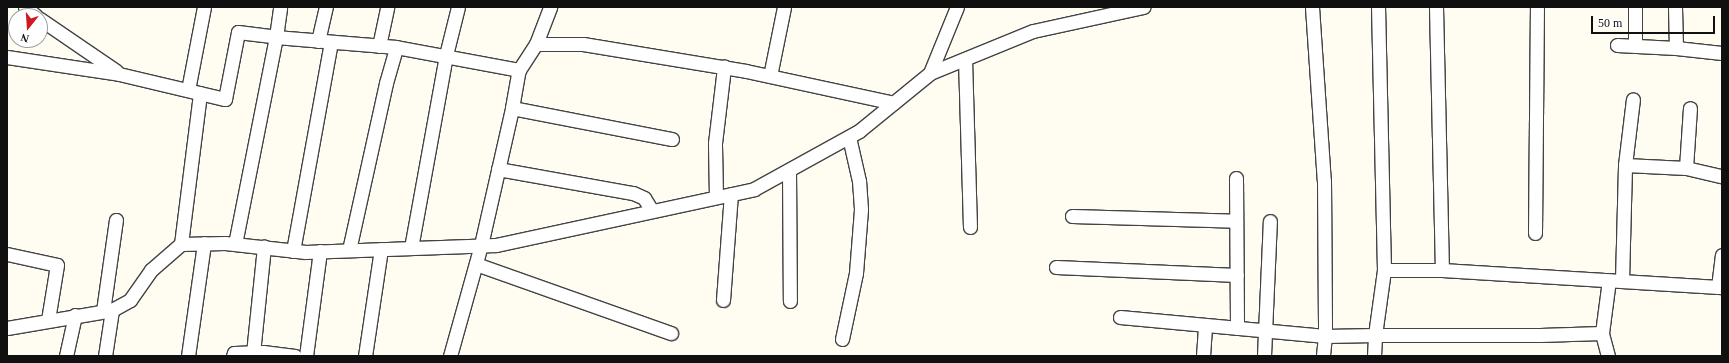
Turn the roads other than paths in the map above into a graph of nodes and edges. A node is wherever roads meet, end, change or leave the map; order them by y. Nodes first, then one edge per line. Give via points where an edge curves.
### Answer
1 (204, 7) edge
2 (280, 7) edge
3 (326, 7) edge
4 (387, 7) edge
5 (458, 7) edge
6 (550, 7) edge
7 (784, 7) edge
8 (957, 7) edge
9 (1143, 7) edge
10 (1312, 7) edge
11 (1378, 7) edge
12 (1436, 7) edge
13 (1537, 7) edge
14 (1635, 7) edge
15 (1675, 7) edge
16 (48, 25) edge
17 (276, 37) junction
18 (324, 41) junction
19 (536, 44) junction
20 (1618, 45) dead end
21 (379, 46) junction
22 (1635, 46) junction
23 (396, 47) junction
24 (1676, 48) junction
25 (1722, 53) edge
26 (446, 55) junction
27 (7, 57) edge
28 (965, 59) junction
29 (724, 67) junction
30 (519, 70) junction
31 (930, 73) junction
32 (119, 74) junction
33 (770, 76) junction
34 (194, 92) junction
35 (1633, 99) dead end
36 (894, 103) junction
37 (512, 108) junction
38 (1690, 108) dead end
39 (849, 137) junction
40 (672, 139) dead end
41 (1625, 165) junction
42 (1686, 168) junction
43 (498, 169) junction
44 (789, 170) junction
45 (1722, 176) edge
46 (1236, 178) dead end
47 (731, 194) junction
48 (716, 197) junction
49 (652, 211) junction
50 (1072, 216) dead end
51 (116, 220) dead end
52 (1236, 221) junction
53 (1270, 221) dead end
54 (970, 227) dead end
55 (1535, 233) dead end
56 (204, 243) junction
57 (180, 244) junction
58 (235, 244) junction
59 (481, 245) junction
60 (264, 248) junction
61 (411, 248) junction
62 (381, 249) junction
63 (349, 250) junction
64 (293, 251) junction
65 (320, 251) junction
66 (7, 254) edge
67 (1722, 255) edge
68 (476, 264) junction
69 (1056, 266) dead end
70 (1384, 270) junction
71 (1442, 270) junction
72 (1237, 275) junction
73 (1616, 280) junction
74 (1720, 287) edge
75 (723, 300) dead end
76 (790, 301) dead end
77 (108, 310) junction
78 (75, 315) junction
79 (1120, 317) dead end
80 (48, 320) junction
81 (1205, 325) junction
82 (7, 328) edge
83 (1237, 328) junction
84 (1266, 330) junction
85 (671, 332) dead end
86 (1602, 333) junction
87 (1375, 335) junction
88 (1325, 336) junction
89 (842, 339) dead end
90 (253, 353) junction
91 (452, 355) edge
92 (66, 356) edge
93 (105, 356) edge
94 (188, 356) edge
95 (233, 356) edge
96 (295, 356) edge
97 (306, 356) edge
98 (365, 356) edge
99 (1203, 356) edge
100 (1264, 356) edge
101 (1323, 356) edge
102 (1374, 356) edge
103 (1608, 356) edge

1 - 34 street
2 - 17 street
3 - 18 street
4 - 21 street
5 - 26 street
6 - 19 street
7 - 33 street
8 - 31 street
9 - 28 street via 1033,31
10 - 88 street via 1323,175
11 - 70 street
12 - 71 street
13 - 55 street
14 - 22 street
15 - 24 street
16 - 32 street
17 - 18 street
17 - 34 street via 238,32 225,99
17 - 58 street
18 - 21 street
18 - 64 street
19 - 29 street via 583,44
19 - 30 street
20 - 22 street
21 - 23 street
22 - 24 street
23 - 26 street
23 - 63 street
24 - 25 street
26 - 30 street
26 - 61 street
27 - 32 street
28 - 31 street
28 - 54 street
29 - 33 street
29 - 48 street via 716,143
30 - 37 street
31 - 36 street
32 - 34 street
33 - 36 street
34 - 57 street
35 - 41 street
36 - 39 street
37 - 40 street
37 - 43 street
38 - 42 street
39 - 44 street
39 - 89 street via 859,181 861,209 856,273
41 - 42 street
41 - 73 street
42 - 45 street
43 - 49 street via 633,193 644,198
43 - 59 street
44 - 47 street via 754,189
44 - 76 street
46 - 52 street
47 - 48 street
47 - 75 street
48 - 49 street
49 - 59 street via 496,245
50 - 52 street
51 - 77 street
52 - 72 street
53 - 84 street
56 - 57 street
56 - 58 street
56 - 94 street
57 - 77 street via 151,270 130,300
58 - 60 street
59 - 61 street
59 - 68 street
60 - 64 street
60 - 90 street
61 - 62 street
62 - 63 street
62 - 98 street
63 - 65 street
64 - 65 street
65 - 97 street
66 - 80 street via 57,265
67 - 74 street
68 - 85 street
68 - 91 street
69 - 72 street
70 - 71 street
70 - 87 street
71 - 73 street
72 - 83 street
73 - 74 street
73 - 86 street
77 - 78 street
77 - 93 street
78 - 80 street
78 - 92 street
79 - 81 street
80 - 82 street
81 - 83 street
81 - 99 street
83 - 84 street
84 - 88 street
84 - 100 street
86 - 87 street
86 - 103 street
87 - 88 street
87 - 102 street
88 - 101 street
90 - 95 street via 234,353
90 - 96 street

